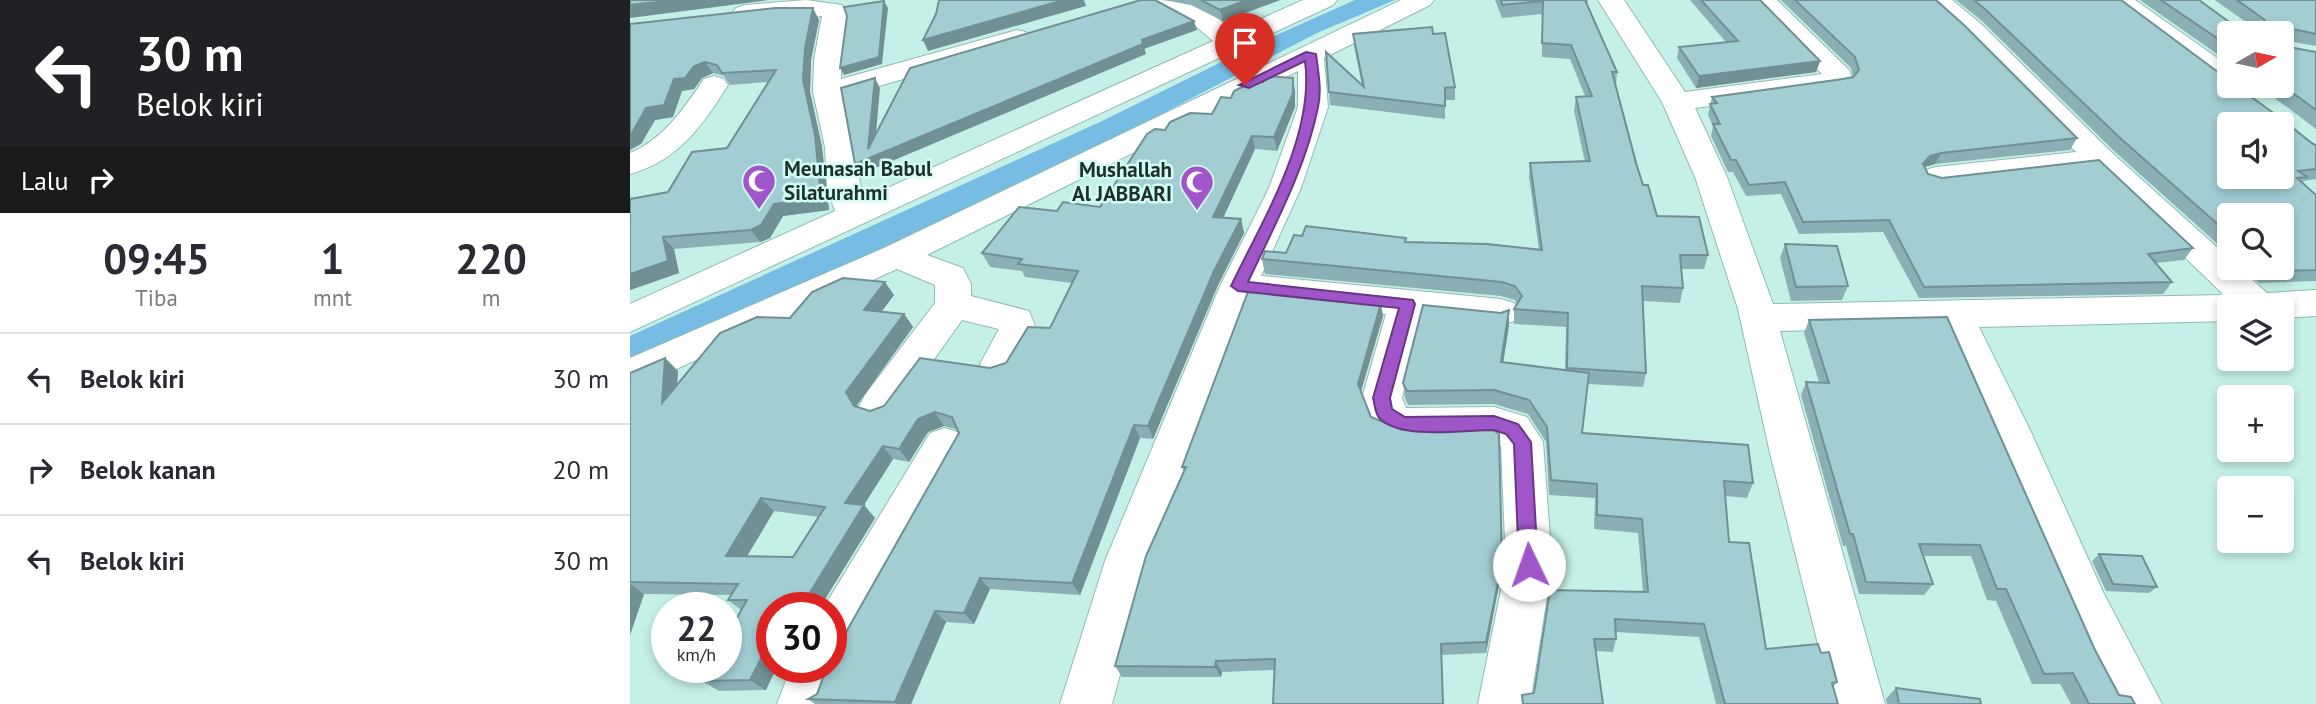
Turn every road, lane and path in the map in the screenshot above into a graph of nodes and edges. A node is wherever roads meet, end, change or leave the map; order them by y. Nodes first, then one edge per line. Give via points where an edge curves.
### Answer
1 (1163, 0) edge
2 (1324, 0) edge
3 (1421, 0) edge
4 (1611, 0) edge
5 (1762, 0) edge
6 (1936, 0) edge
7 (2118, 0) edge
8 (722, 15) edge
9 (1037, 33) edge
10 (1311, 38) junction
11 (1231, 42) junction
12 (2217, 50) edge
13 (2197, 54) junction
14 (2217, 70) edge
15 (714, 85) dead end
16 (827, 92) junction
17 (1677, 102) junction
18 (2100, 159) junction
19 (630, 164) edge
20 (1936, 177) edge
21 (853, 215) junction
22 (895, 256) junction
23 (1238, 286) junction
24 (2245, 294) edge
25 (2316, 303) edge
26 (1407, 304) junction
27 (2294, 304) edge
28 (953, 305) junction
29 (2217, 308) edge
30 (1501, 312) edge
31 (1955, 315) junction
32 (1758, 317) junction
33 (630, 319) edge
34 (999, 364) edge
35 (630, 375) edge
36 (879, 406) edge
37 (945, 445) dead end
38 (847, 613) edge
39 (810, 683) edge
40 (803, 704) edge
41 (1086, 704) edge
42 (1504, 704) edge
43 (1858, 704) edge
44 (2136, 704) edge

1 - 11 street via 1200,17
2 - 11 street
3 - 10 street
4 - 17 street
5 - 17 street via 1838,73 1839,80
6 - 18 street
7 - 13 street
8 - 16 street via 833,10 836,21 827,51
9 - 16 street
10 - 22 street
10 - 23 street via 1312,107 1285,188
11 - 21 street
12 - 13 street
13 - 14 street
15 - 19 street via 674,139
16 - 21 street via 841,149 842,194
17 - 32 street via 1711,177
18 - 20 street
18 - 24 street
21 - 33 street
22 - 28 street via 950,277
22 - 35 street
23 - 26 street
23 - 41 street via 1128,561
25 - 27 street
26 - 30 street
26 - 42 street via 1382,398 1385,413 1403,424 1494,423 1512,429 1522,442 1529,565
28 - 34 street via 1016,320 1018,331
28 - 36 street
29 - 31 street
31 - 32 street
31 - 44 street via 2017,444 2082,599
32 - 43 street
37 - 38 street
39 - 40 street

